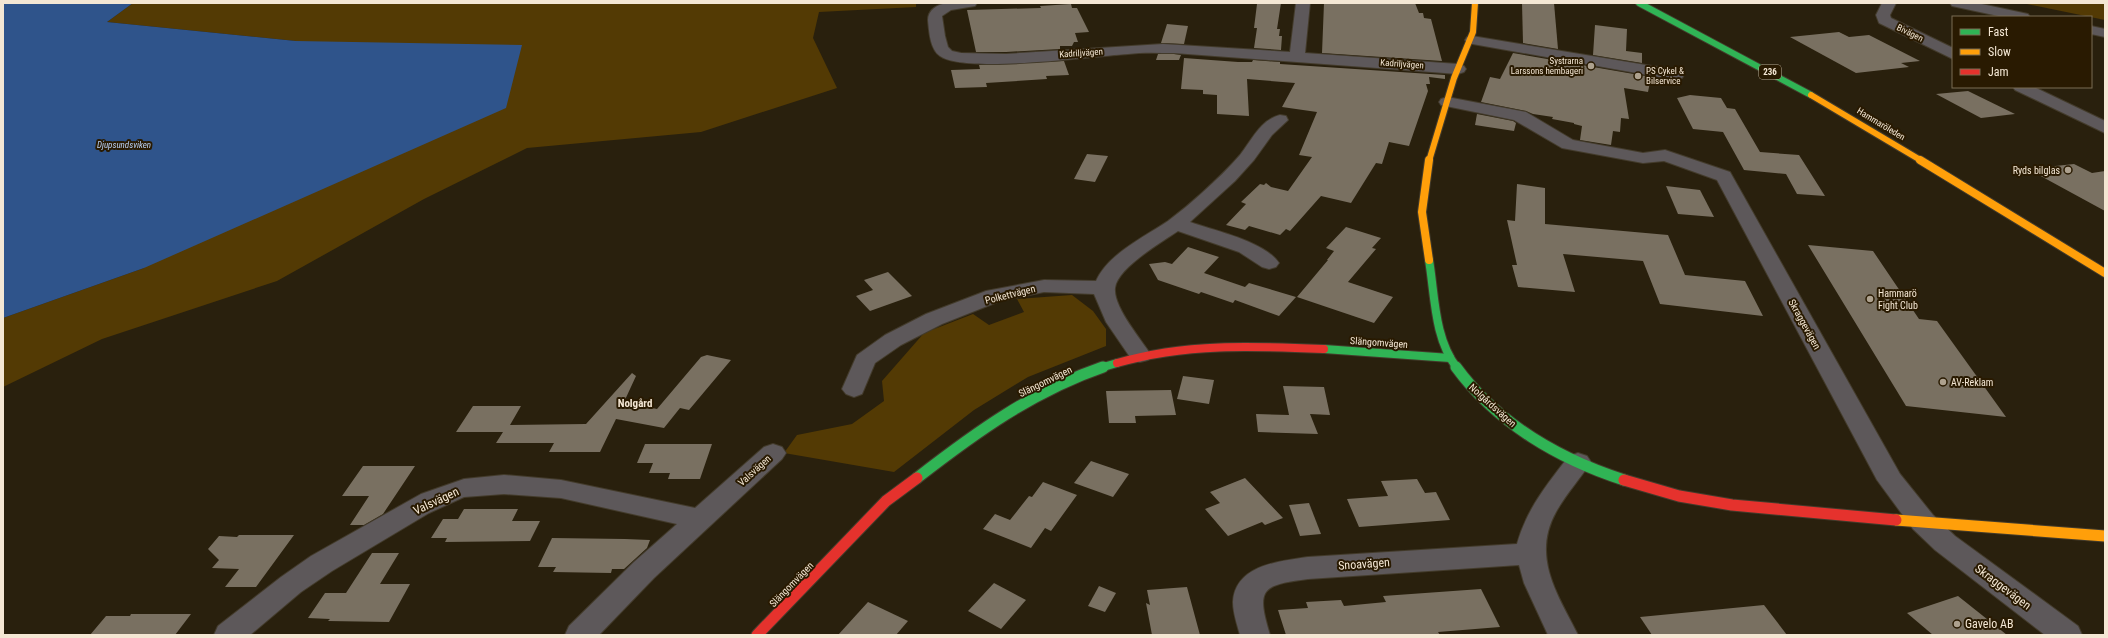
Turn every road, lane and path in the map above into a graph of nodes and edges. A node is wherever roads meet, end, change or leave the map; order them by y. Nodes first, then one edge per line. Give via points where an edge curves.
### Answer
1 (970, 3) edge
2 (1303, 3) edge
3 (1475, 3) edge
4 (1640, 3) edge
5 (1889, 3) edge
6 (1957, 3) edge
7 (2018, 16) edge
8 (2092, 30) edge
9 (2105, 33) edge
10 (1472, 40) junction
11 (1952, 54) edge
12 (1297, 56) junction
13 (1458, 69) junction
14 (1676, 75) dead end
15 (2023, 88) edge
16 (1447, 102) junction
17 (1280, 120) dead end
18 (2105, 128) edge
19 (1176, 224) junction
20 (1269, 263) dead end
21 (2105, 273) edge
22 (1103, 288) junction
23 (1140, 355) junction
24 (1450, 358) junction
25 (854, 389) dead end
26 (773, 453) dead end
27 (1578, 462) junction
28 (700, 519) junction
29 (1923, 522) junction
30 (2105, 536) edge
31 (1530, 554) junction
32 (230, 635) edge
33 (580, 635) edge
34 (757, 635) edge
35 (1255, 635) edge
36 (1563, 635) edge
37 (2067, 635) edge

1 - 12 street, Kadriljvägen via 947,7 935,14 942,49 950,56 977,59 1174,48
2 - 12 street
3 - 10 street, Nolgårdsvägen
4 - 21 street, Hammaröleden / 236 via 1821,100 1965,185
5 - 11 street, Bivägen via 1883,15 1884,20
6 - 7 street
8 - 9 street
10 - 13 street, Nolgårdsvägen
10 - 14 street
12 - 13 street, Kadriljvägen
13 - 16 street, Nolgårdsvägen
15 - 18 street
16 - 24 street, Nolgårdsvägen via 1423,193 1423,223 1437,319 1441,338
16 - 29 street, Skraggevägen via 1520,116 1568,144 1643,158 1665,155 1724,176 1890,480
17 - 19 street via 1266,131 1223,184
19 - 20 street via 1246,248
19 - 22 street via 1131,256 1106,279
22 - 23 street via 1106,301
22 - 25 street, Polkettvägen via 1044,286 994,296 934,319 893,340 865,360
23 - 24 street, Slängomvägen via 1186,348 1227,346 1329,349
23 - 34 street, Slängomvägen via 1070,379 1013,409 977,432 886,501
24 - 27 street, Nolgårdsvägen via 1466,380 1502,415 1535,439
26 - 28 street, Valsvägen
27 - 29 street via 1646,487 1715,503 1777,511
27 - 31 street via 1552,495 1537,520
28 - 32 street, Valsvägen via 534,485 461,488 416,509 301,578
28 - 33 street, Valsvägen via 644,570
29 - 30 street
29 - 37 street, Skraggevägen via 1945,543
31 - 35 street, Snoavägen via 1308,568 1275,573 1251,588 1248,598
31 - 36 street via 1533,572 1541,592

